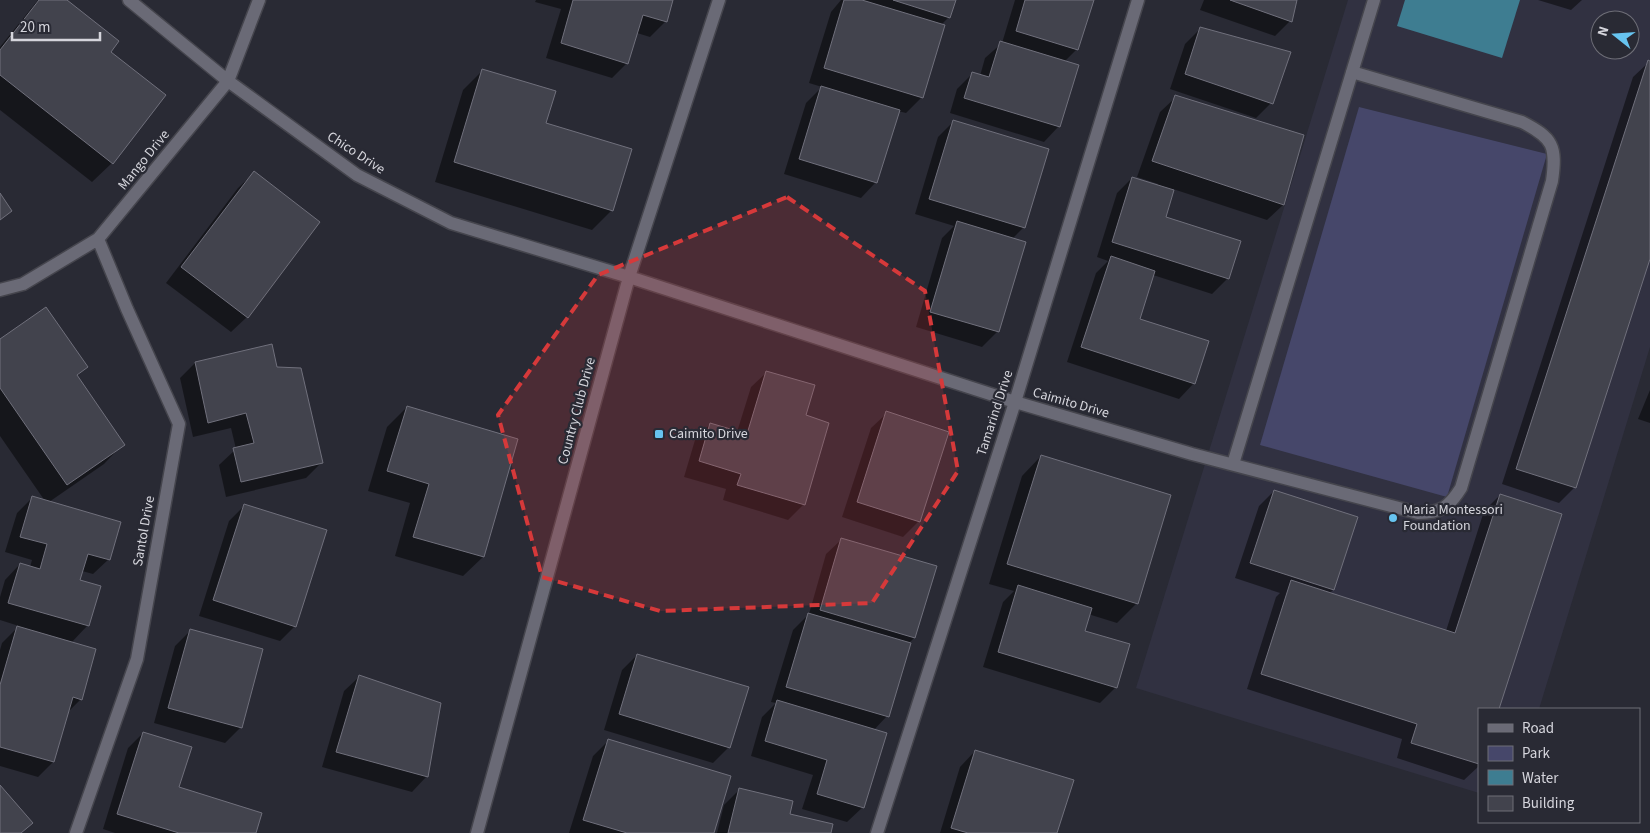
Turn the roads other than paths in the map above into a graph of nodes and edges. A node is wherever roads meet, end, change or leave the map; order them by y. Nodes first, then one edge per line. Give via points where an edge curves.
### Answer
1 (129, 0) edge
2 (259, 0) edge
3 (719, 0) edge
4 (1138, 0) edge
5 (1374, 0) edge
6 (1352, 72) junction
7 (228, 81) junction
8 (98, 240) junction
9 (629, 277) junction
10 (0, 290) edge
11 (1015, 402) junction
12 (1233, 464) junction
13 (76, 833) edge
14 (477, 833) edge
15 (877, 833) edge

1 - 7 street, Chico Drive
2 - 7 street, Mango Drive
3 - 9 street, Country Club Drive
4 - 11 street, Tamarind Drive
5 - 6 street
6 - 12 street
6 - 12 street, Caimito Drive via 1522,122 1539,131 1551,143 1555,161 1552,181 1461,488 1454,500 1442,510 1418,513
7 - 8 street, Mango Drive
7 - 9 street, Chico Drive via 357,175 450,222
8 - 10 street, Mango Drive via 23,284
8 - 13 street, Santol Drive via 179,424 137,660
9 - 11 street, Caimito Drive
9 - 14 street, Country Club Drive
11 - 12 street, Caimito Drive
11 - 15 street, Tamarind Drive

